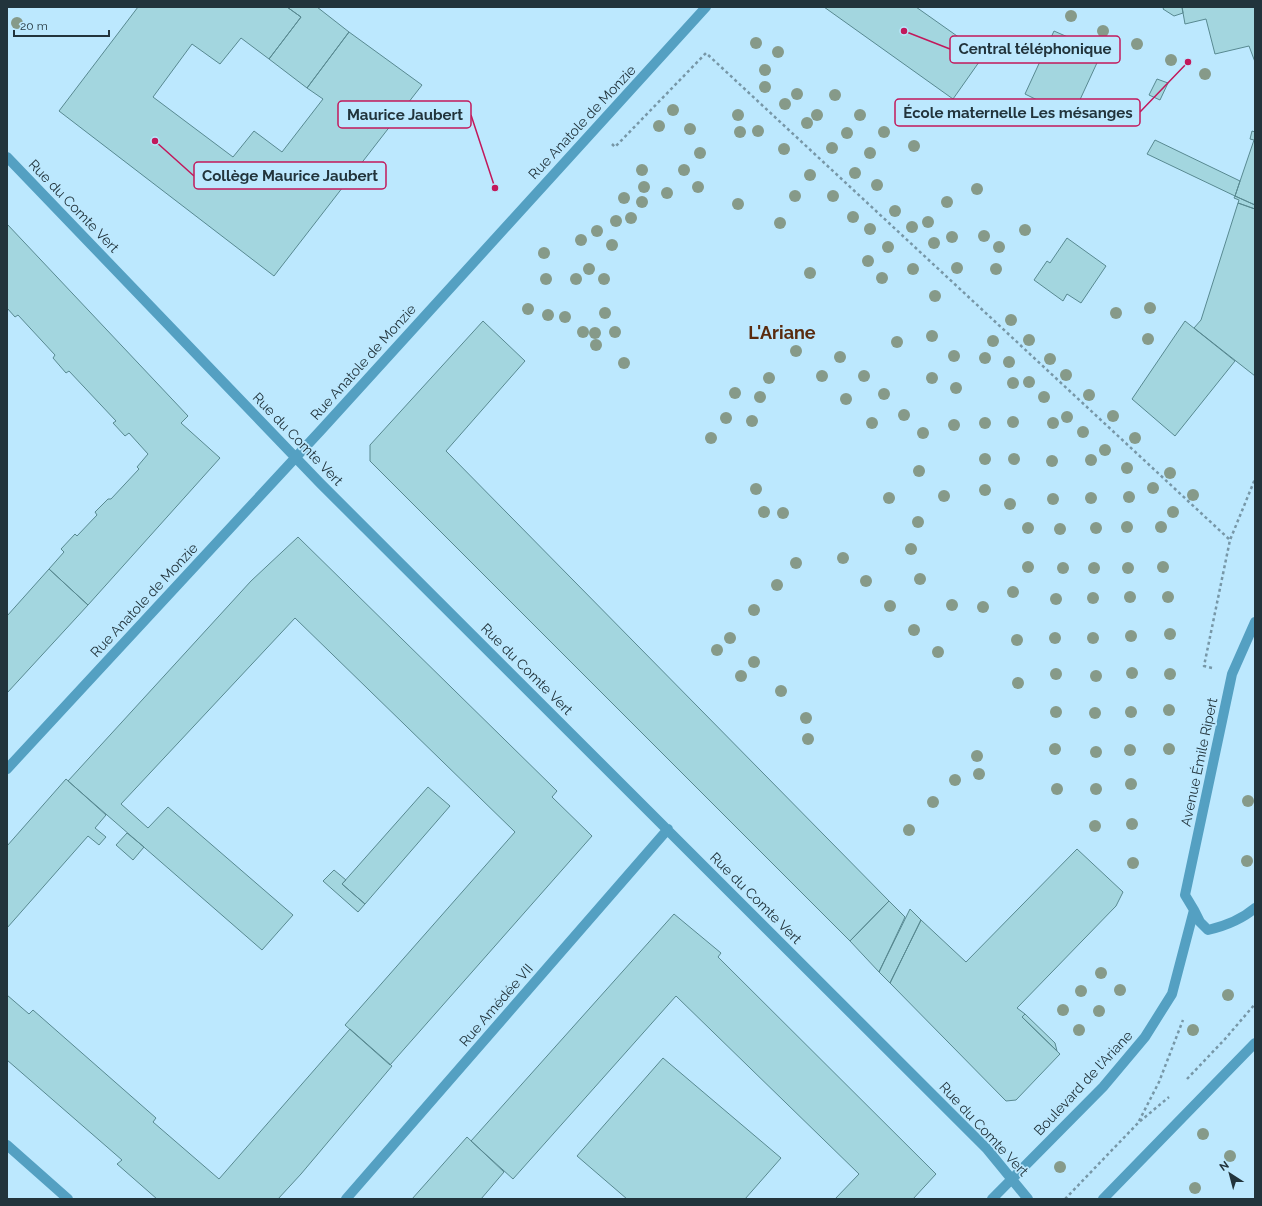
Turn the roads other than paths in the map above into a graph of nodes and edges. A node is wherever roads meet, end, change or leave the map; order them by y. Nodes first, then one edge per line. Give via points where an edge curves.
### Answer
1 (706, 7) edge
2 (7, 157) edge
3 (296, 457) junction
4 (1255, 622) edge
5 (7, 769) edge
6 (668, 829) junction
7 (1255, 908) edge
8 (1194, 910) junction
9 (1255, 1042) edge
10 (7, 1145) edge
11 (1012, 1178) junction
12 (68, 1199) edge
13 (346, 1199) edge
14 (992, 1199) edge
15 (1028, 1199) edge
16 (1103, 1199) edge

1 - 3 street, Rue Anatole de Monzie
2 - 3 street, Rue du Comte Vert
3 - 5 street, Rue Anatole de Monzie
3 - 6 street, Rue du Comte Vert
4 - 8 street, Avenue Émile Ripert via 1232,674 1185,895
6 - 11 street, Rue du Comte Vert via 987,1149
6 - 13 street, Rue Amédée VII
7 - 8 street via 1225,926 1208,930
8 - 11 street, Boulevard de l'Ariane via 1172,994 1145,1037 1103,1087
9 - 16 street
10 - 12 street
11 - 14 street, Boulevard de l'Ariane
11 - 15 street, Rue du Comte Vert

